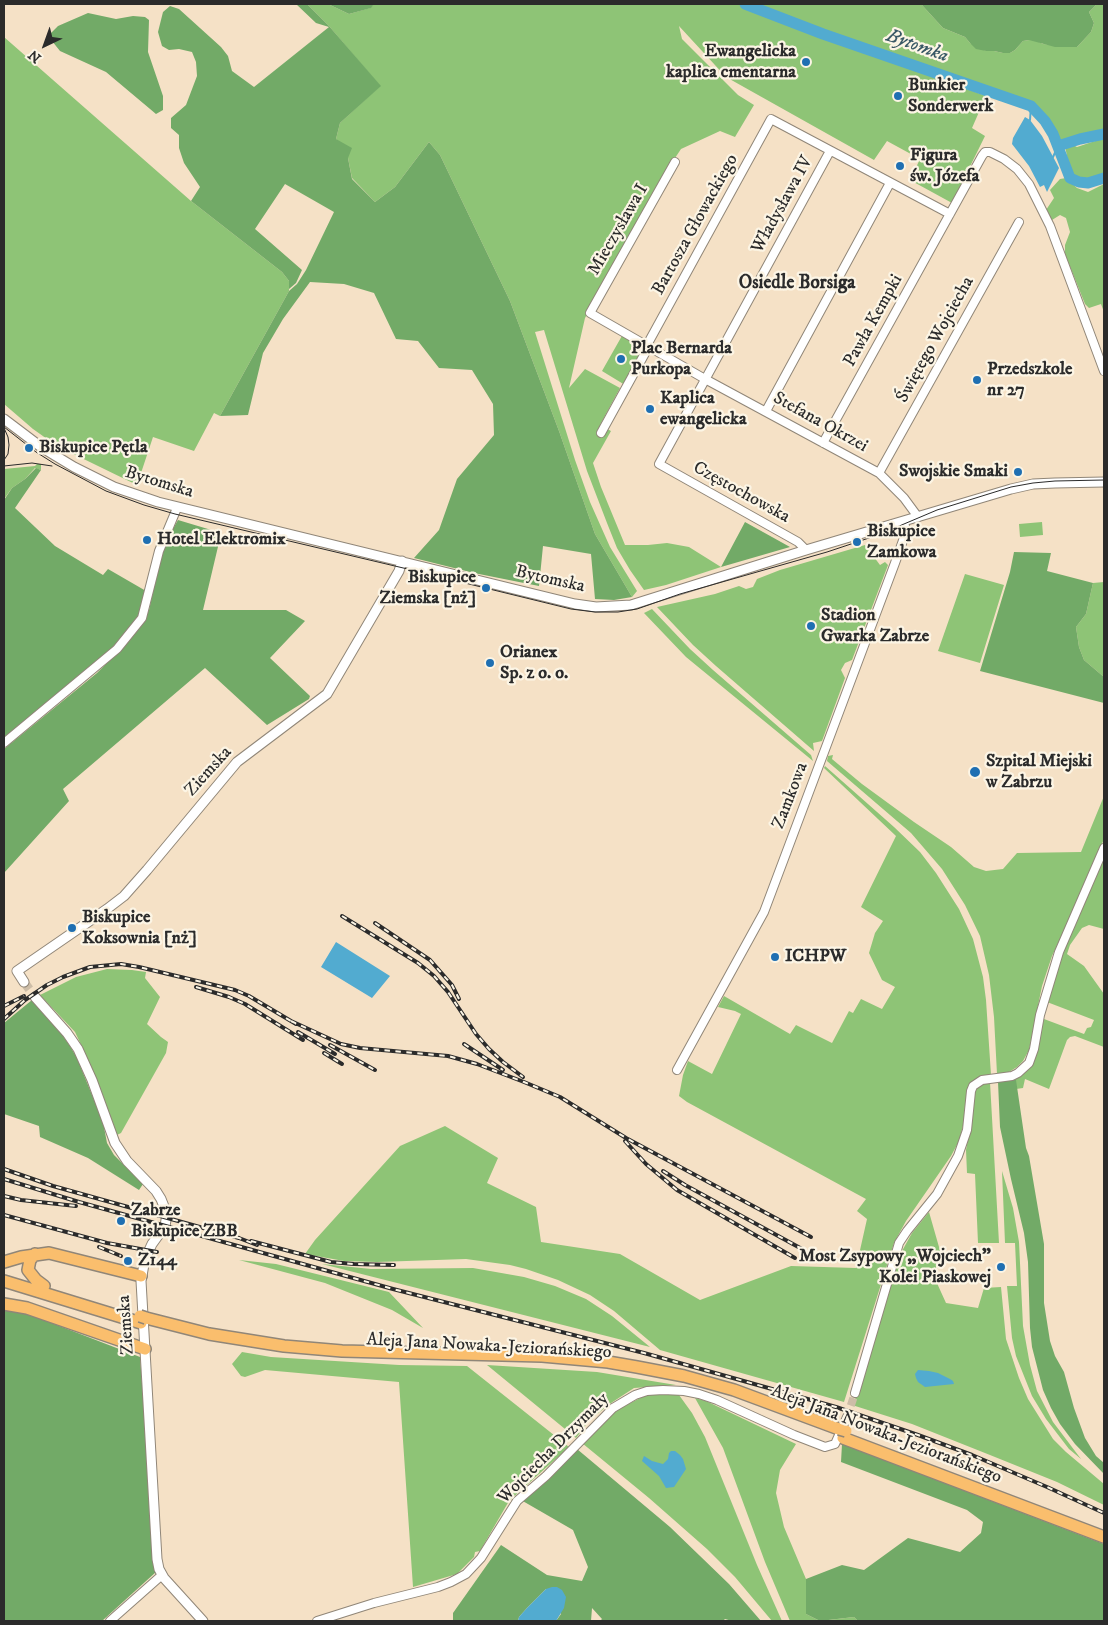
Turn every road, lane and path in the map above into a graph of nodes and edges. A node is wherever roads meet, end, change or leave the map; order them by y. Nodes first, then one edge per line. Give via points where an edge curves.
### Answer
1 (830, 150) junction
2 (675, 162) dead end
3 (890, 183) junction
4 (950, 214) junction
5 (1019, 222) dead end
6 (590, 313) joint
7 (648, 345) junction
8 (1104, 371) edge
9 (705, 378) junction
10 (766, 411) junction
11 (4, 418) edge
12 (601, 434) dead end
13 (823, 443) junction
14 (658, 464) joint
15 (879, 473) junction
16 (1104, 482) edge
17 (177, 508) junction
18 (918, 517) junction
19 (904, 521) junction
20 (806, 550) junction
21 (402, 561) junction
22 (4, 742) edge
23 (1104, 848) edge
24 (24, 982) dead end
25 (35, 997) tunnel mouth
26 (677, 1070) dead end
27 (35, 1254) junction
28 (4, 1262) edge
29 (4, 1274) edge
30 (141, 1276) junction
31 (4, 1281) edge
32 (44, 1286) junction
33 (4, 1304) edge
34 (144, 1320) junction
35 (146, 1349) junction
36 (855, 1392) tunnel mouth
37 (847, 1416) tunnel mouth
38 (841, 1433) junction
39 (1104, 1529) edge
40 (1104, 1537) edge
41 (162, 1575) junction
42 (110, 1621) edge
43 (203, 1621) edge
44 (317, 1621) edge

1 - 3 street
1 - 7 street, Bartosza Głowackiego via 771,119
1 - 9 street, Władysława IV
2 - 6 street, Mieczysława I
3 - 4 street
3 - 10 street
4 - 8 street, Pawła Kempki via 985,152 995,154 1017,169 1029,184 1050,226
4 - 13 street, Pawła Kempki
5 - 15 street, Świętego Wojciecha
6 - 7 street, Stefana Okrzei
7 - 9 street, Stefana Okrzei
7 - 12 street
9 - 10 street, Stefana Okrzei
9 - 14 street, Władysława IV
10 - 13 street, Stefana Okrzei
11 - 17 street, Bytomska via 41,447 92,477
13 - 15 street, Stefana Okrzei
14 - 20 street, Częstochowska via 798,542
15 - 18 street, Stefana Okrzei
16 - 18 street, Bytomska via 1022,486
17 - 21 street, Bytomska
17 - 22 street via 159,551 142,618 116,649
18 - 19 street, Bytomska
19 - 20 street, Bytomska
19 - 26 street, Zamkowa via 906,532 764,912
20 - 21 street, Bytomska via 631,605 612,607 575,604
21 - 24 street, Ziemska via 327,694 237,762 124,896 18,971
23 - 36 street via 1058,952 1029,1063 1012,1076 982,1080 973,1086 967,1130 958,1156 937,1194 899,1243
25 - 30 street, Ziemska via 78,1049 115,1143 127,1161 156,1191 166,1211 166,1222 144,1262
27 - 28 main road
27 - 30 main road via 50,1253
27 - 32 main road via 28,1270
29 - 32 main road, Aleja Jana Nowaka-Jeziorańskiego
30 - 35 street, Ziemska
31 - 34 main road, Aleja Jana Nowaka-Jeziorańskiego
32 - 34 main road, Aleja Jana Nowaka-Jeziorańskiego
33 - 35 main road via 27,1308
34 - 38 main road, Aleja Jana Nowaka-Jeziorańskiego via 300,1348 542,1356 628,1365 726,1387
35 - 41 street, Ziemska via 157,1559
37 - 44 street, Wojciecha Drzymały via 835,1444 825,1447 700,1394 663,1390 635,1395 608,1412 517,1501 481,1558 466,1574 438,1587
38 - 39 main road, Aleja Jana Nowaka-Jeziorańskiego
38 - 40 main road, Aleja Jana Nowaka-Jeziorańskiego
41 - 42 street
41 - 43 street, Ziemska

